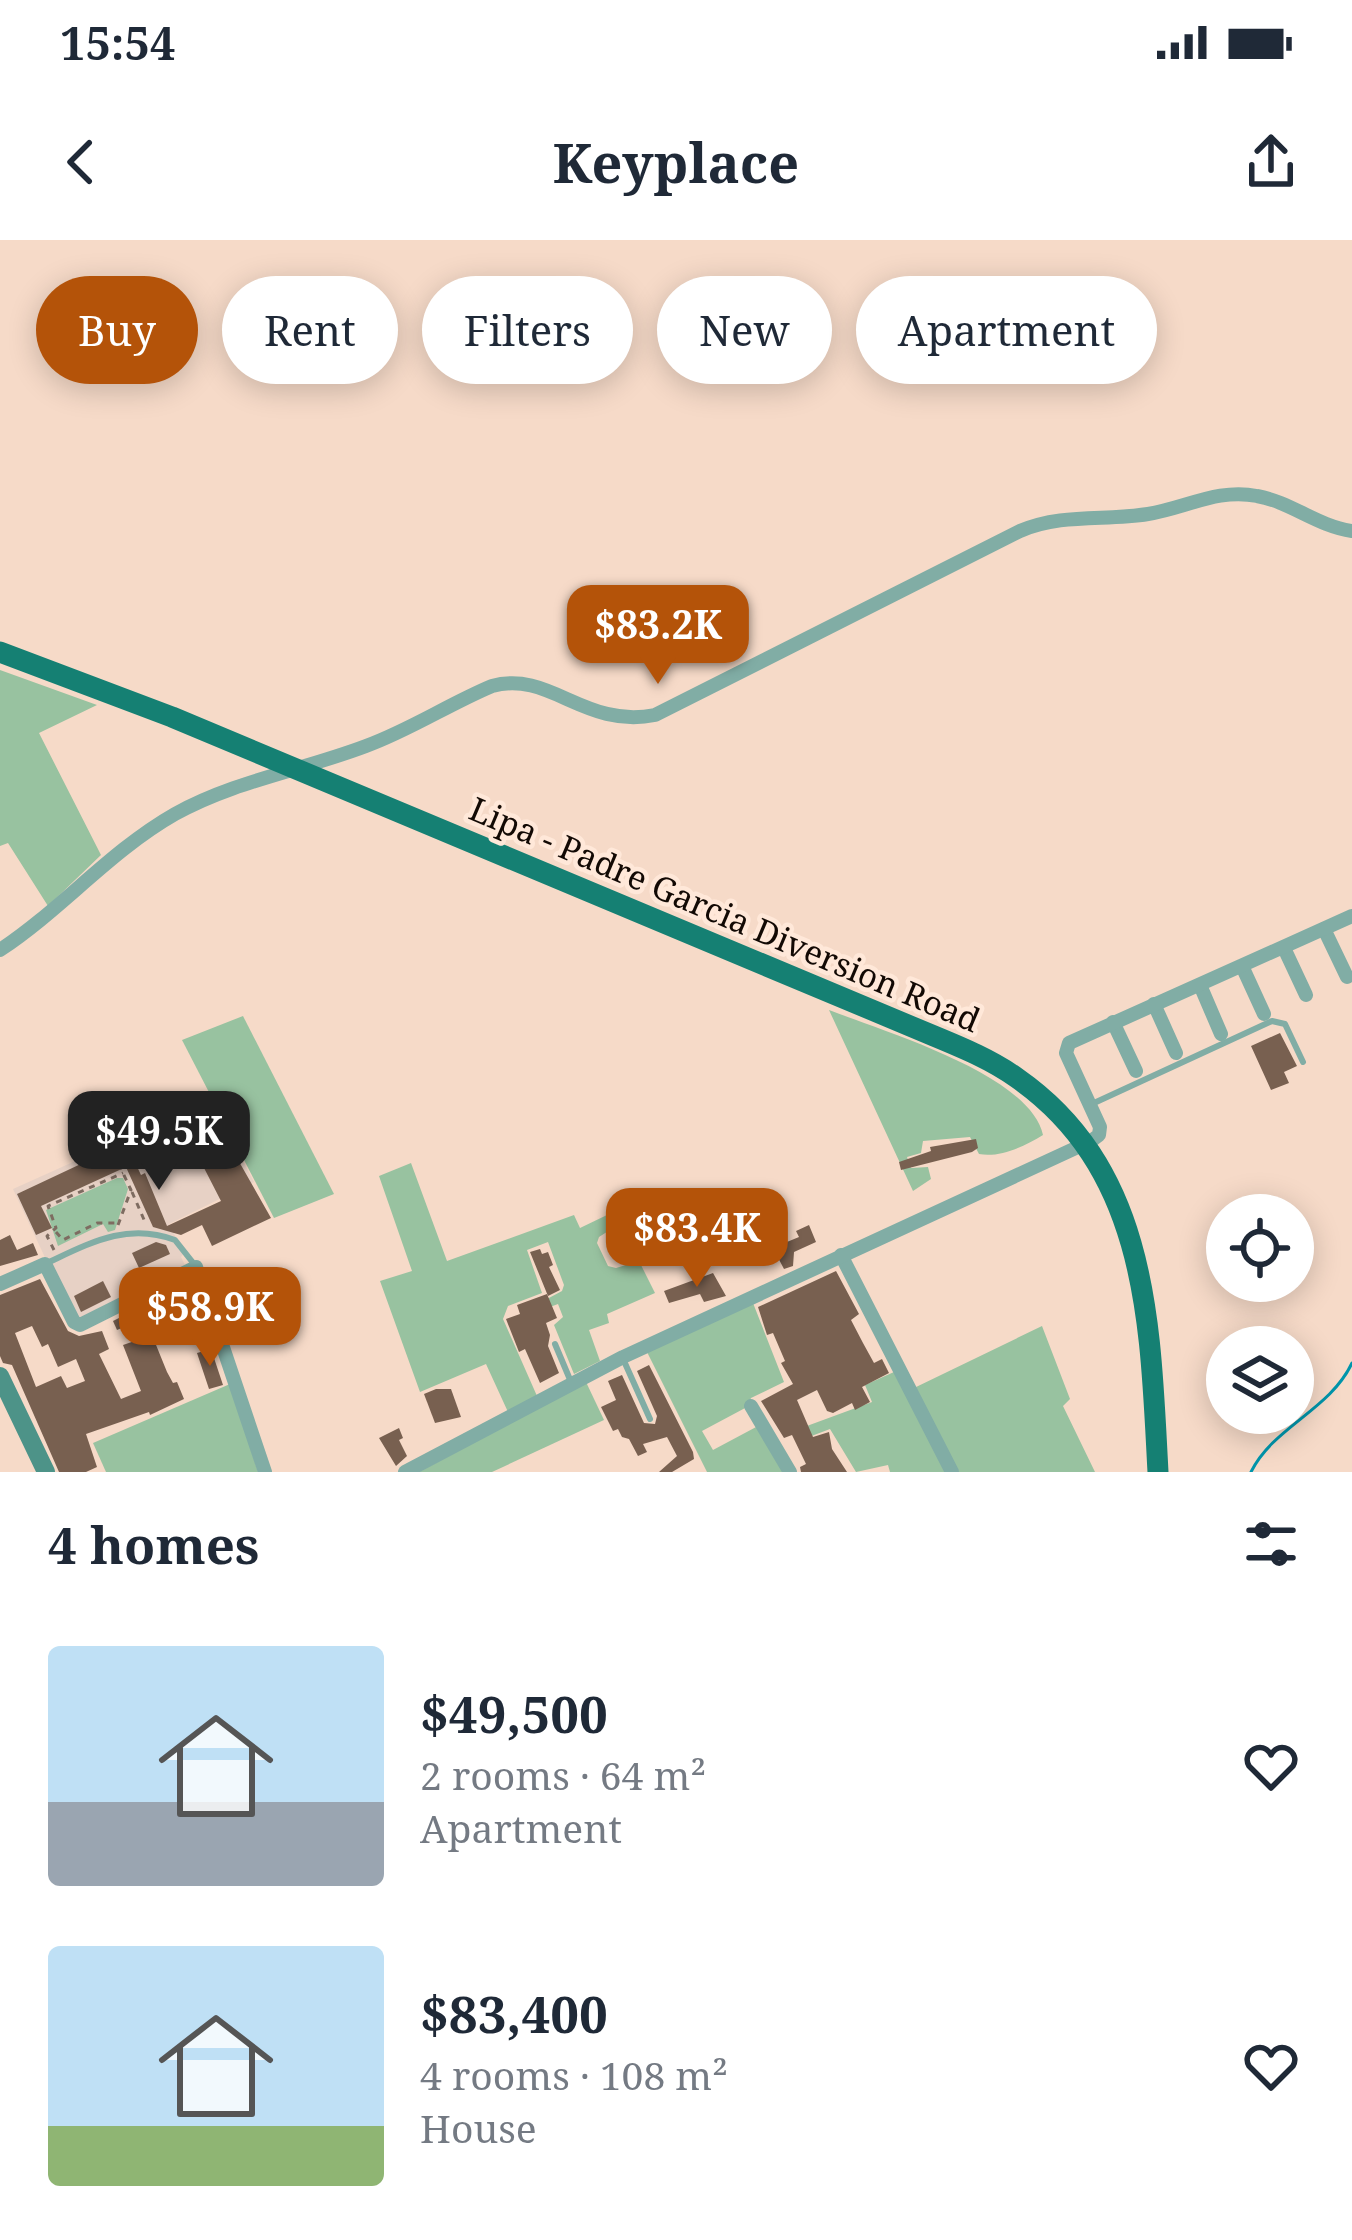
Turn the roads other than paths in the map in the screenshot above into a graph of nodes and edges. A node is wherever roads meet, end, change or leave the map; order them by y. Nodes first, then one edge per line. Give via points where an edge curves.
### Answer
1 (1352, 531) edge
2 (0, 652) edge
3 (298, 770) junction
4 (1352, 916) edge
5 (1324, 929) junction
6 (1284, 948) junction
7 (0, 950) edge
8 (1242, 966) junction
9 (1347, 977) dead end
10 (1200, 985) junction
11 (1306, 995) dead end
12 (1154, 1004) junction
13 (1264, 1014) dead end
14 (1114, 1022) junction
15 (1221, 1034) dead end
16 (1176, 1053) dead end
17 (1303, 1062) dead end
18 (1136, 1071) dead end
19 (1090, 1104) junction
20 (1083, 1145) junction
21 (841, 1255) junction
22 (52, 1261) junction
23 (196, 1267) junction
24 (0, 1284) edge
25 (556, 1344) dead end
26 (623, 1358) junction
27 (0, 1376) edge
28 (572, 1385) junction
29 (5, 1400) edge
30 (752, 1406) dead end
31 (650, 1419) dead end
32 (46, 1472) edge
33 (265, 1472) edge
34 (405, 1472) edge
35 (790, 1472) edge
36 (952, 1472) edge
37 (1158, 1472) edge

1 - 3 street via 1231,493 1152,513 1052,520 656,715 603,715 536,686 502,684
2 - 3 main road, Lipa - Padre Garcia Diversion Road
3 - 7 street via 178,812 128,843
3 - 20 main road, Lipa - Padre Garcia Diversion Road via 972,1053 1032,1089
4 - 5 street
5 - 6 street
5 - 9 street
6 - 8 street
6 - 11 street
8 - 10 street
8 - 13 street
10 - 12 street
10 - 15 street
12 - 14 street
12 - 16 street
14 - 18 street
14 - 19 street via 1066,1048
17 - 19 lane via 1285,1024 1272,1021
19 - 20 street via 1100,1132
20 - 21 street
20 - 37 main road, Lipa - Padre Garcia Diversion Road via 1135,1245
21 - 26 street
21 - 36 street
22 - 23 lane via 118,1228 179,1242
22 - 23 street via 77,1325
22 - 24 street
23 - 33 street
25 - 28 lane
26 - 28 street
26 - 31 lane
27 - 29 street
28 - 34 street
29 - 32 street
30 - 35 street

